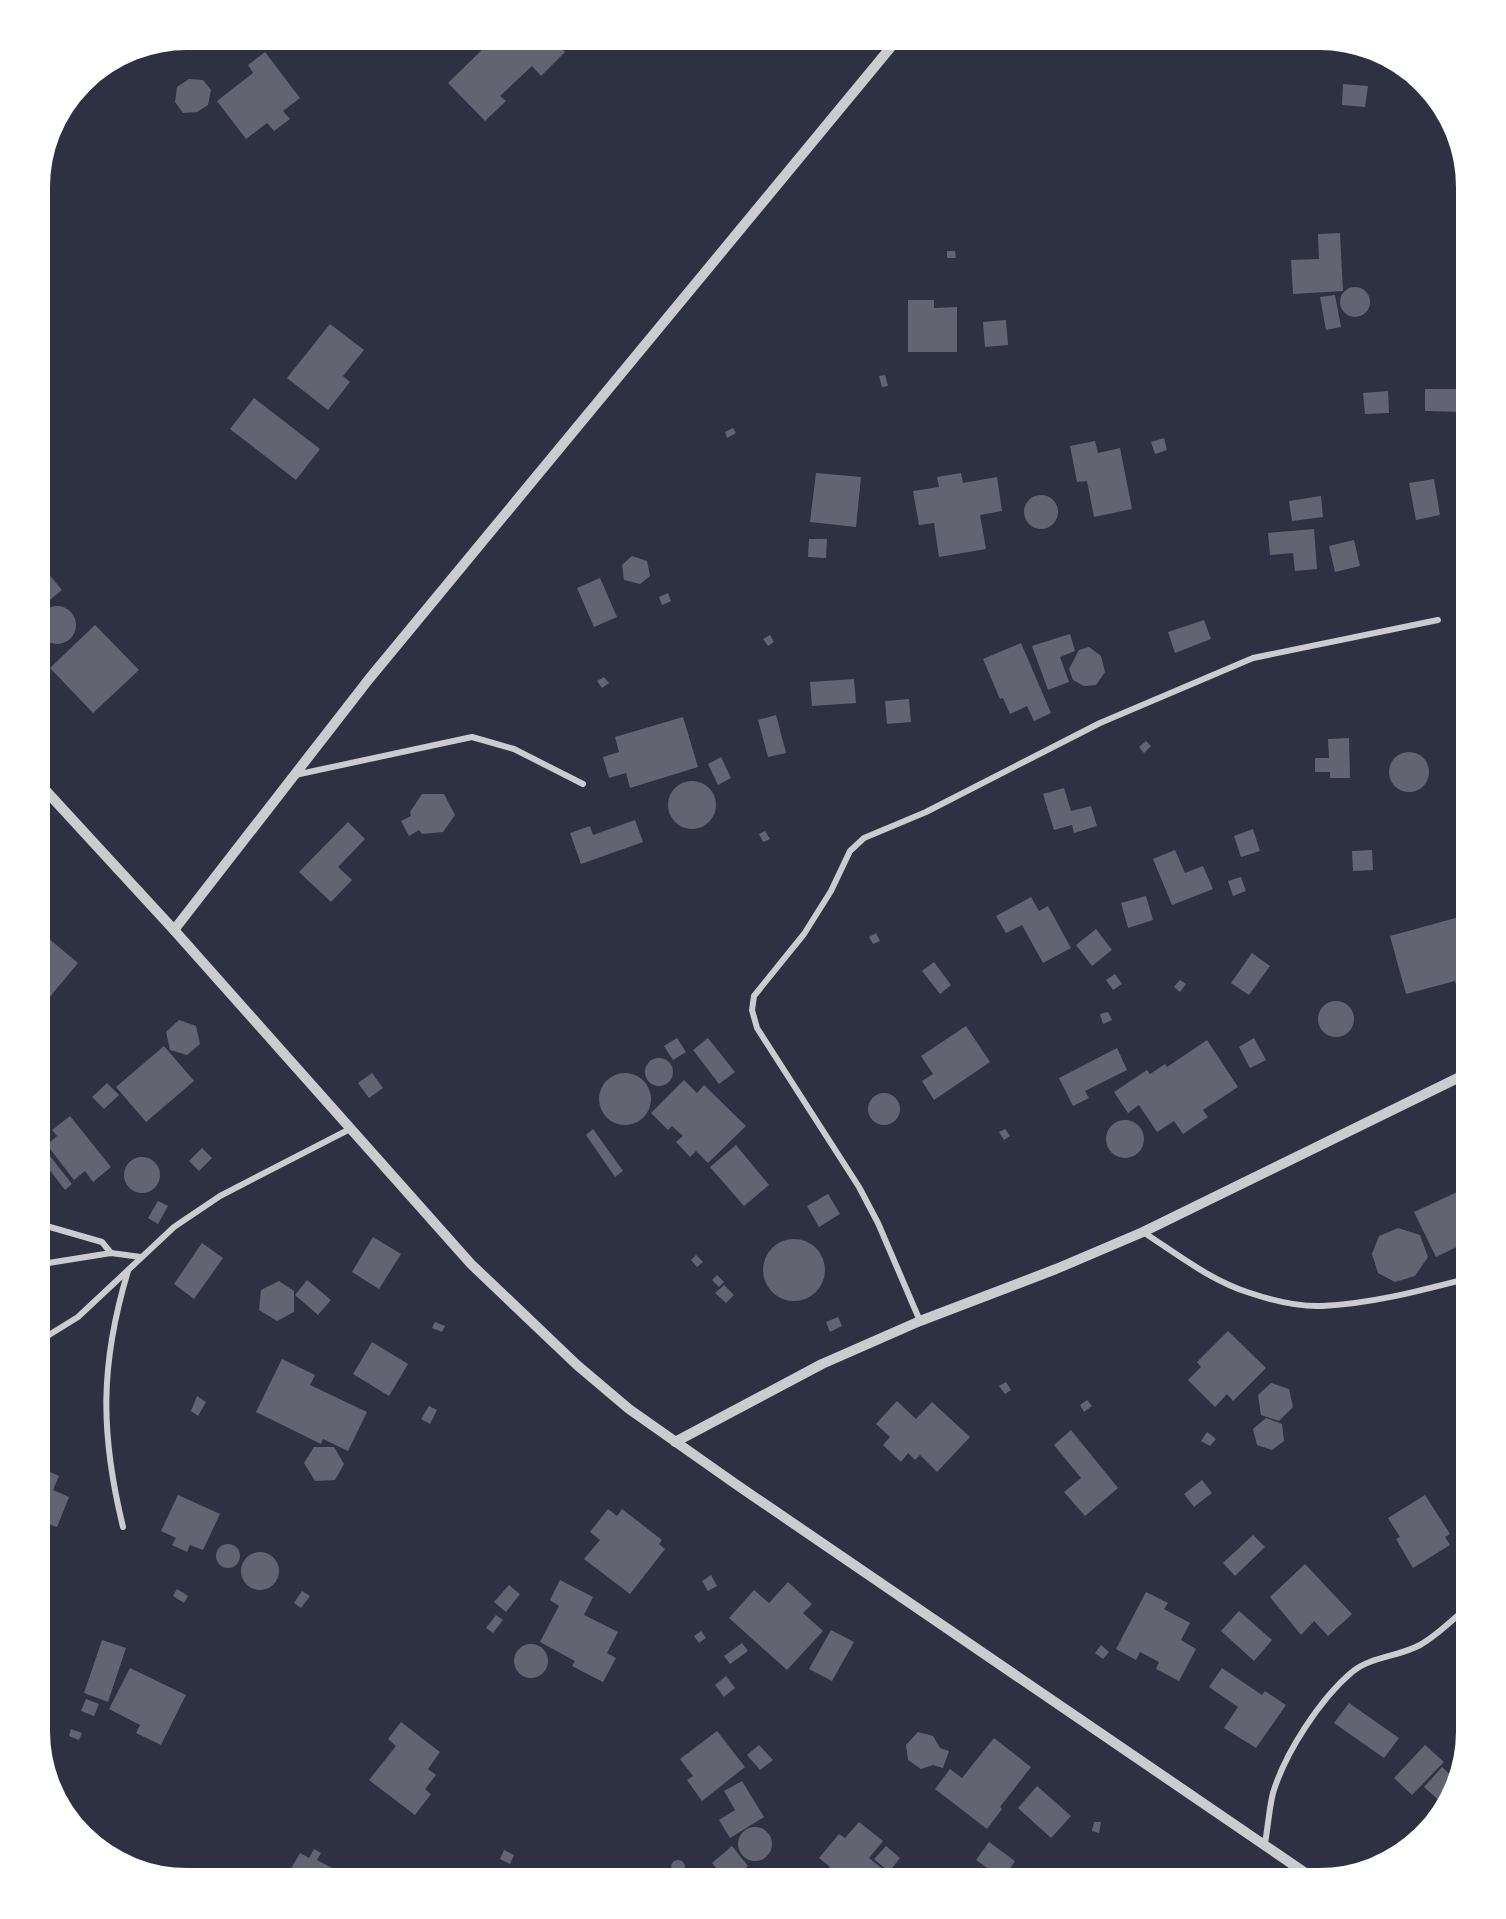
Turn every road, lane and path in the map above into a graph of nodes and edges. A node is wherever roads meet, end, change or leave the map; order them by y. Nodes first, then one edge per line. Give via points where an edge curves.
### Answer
1 (891, 47) edge
2 (1438, 620) dead end
3 (294, 776) junction
4 (584, 784) dead end
5 (47, 792) edge
6 (174, 930) junction
7 (1460, 1077) edge
8 (351, 1129) junction
9 (46, 1226) edge
10 (1143, 1232) junction
11 (111, 1253) junction
12 (141, 1257) junction
13 (46, 1263) edge
14 (128, 1270) junction
15 (1460, 1281) edge
16 (920, 1321) junction
17 (46, 1337) edge
18 (675, 1442) junction
19 (123, 1527) dead end
20 (1460, 1613) edge
21 (1265, 1843) junction
22 (1306, 1872) edge

1 - 3 street via 369,679
2 - 16 street via 1253,658 1100,723 926,812 864,838 850,851 804,934 754,996 752,1011 757,1028 864,1196
3 - 4 street via 472,737 514,748
3 - 6 street
5 - 6 street
6 - 8 street
7 - 10 street
8 - 12 street via 220,1196 174,1227
8 - 18 street via 471,1264 528,1321 629,1409
9 - 11 street via 102,1242
10 - 15 street via 1211,1276 1250,1293 1289,1302 1321,1306
10 - 16 street
11 - 12 street
11 - 13 street
12 - 14 street
14 - 17 street via 78,1317
14 - 19 street via 113,1320 106,1388 107,1438
16 - 18 street via 822,1364
18 - 21 street
20 - 21 street via 1420,1644 1379,1657 1353,1671 1330,1696 1284,1764 1273,1795
21 - 22 street

